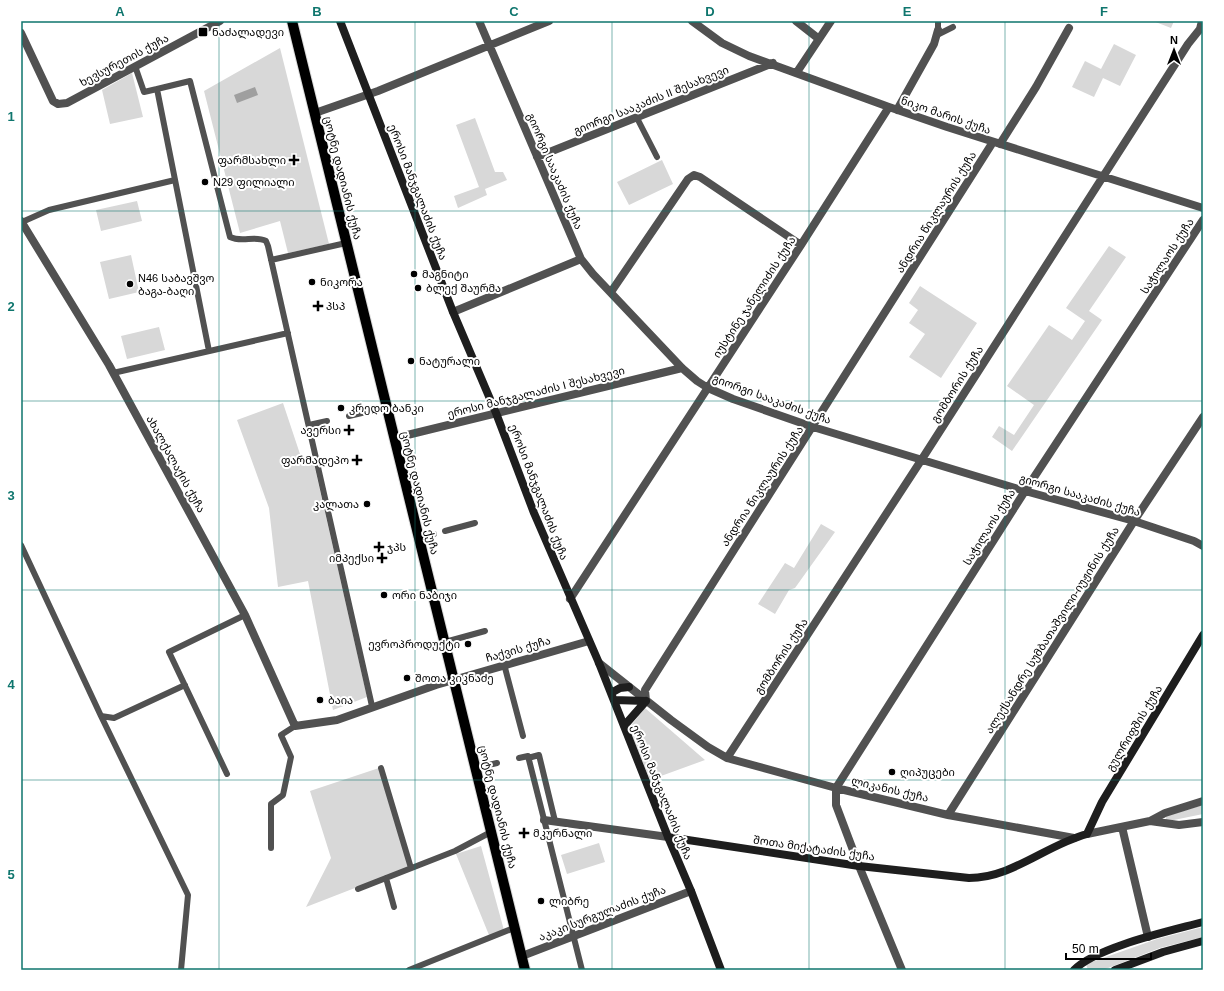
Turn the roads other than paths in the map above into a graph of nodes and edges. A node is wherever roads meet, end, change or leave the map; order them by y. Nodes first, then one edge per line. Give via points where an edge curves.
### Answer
1 (220, 21) edge
2 (292, 21) edge
3 (340, 21) edge
4 (479, 21) edge
5 (549, 21) edge
6 (692, 21) edge
7 (796, 21) edge
8 (831, 21) edge
9 (938, 21) edge
10 (1202, 21) edge
11 (953, 27) dead end
12 (1070, 28) dead end
13 (937, 32) junction
14 (21, 33) edge
15 (819, 39) junction
16 (490, 45) junction
17 (774, 63) junction
18 (135, 66) junction
19 (797, 72) junction
20 (156, 89) junction
21 (368, 95) junction
22 (893, 108) junction
23 (315, 113) junction
24 (637, 118) junction
25 (997, 143) junction
26 (537, 157) junction
27 (657, 158) dead end
28 (1102, 177) junction
29 (175, 180) junction
30 (1203, 208) edge
31 (1203, 220) edge
32 (21, 221) edge
33 (346, 242) junction
34 (801, 245) junction
35 (581, 259) junction
36 (271, 260) junction
37 (611, 292) junction
38 (453, 312) junction
39 (288, 333) junction
40 (209, 351) junction
41 (682, 368) junction
42 (113, 373) junction
43 (708, 388) junction
44 (387, 407) junction
45 (496, 413) junction
46 (349, 416) dead end
47 (1203, 417) edge
48 (327, 421) dead end
49 (309, 425) junction
50 (813, 427) junction
51 (395, 438) junction
52 (922, 459) junction
53 (1025, 491) junction
54 (1134, 521) junction
55 (475, 523) dead end
56 (445, 531) dead end
57 (434, 534) dead end
58 (419, 537) junction
59 (21, 545) edge
60 (1203, 546) edge
61 (570, 599) junction
62 (245, 615) junction
63 (485, 631) dead end
64 (1203, 635) edge
65 (589, 641) junction
66 (444, 642) junction
67 (599, 663) junction
68 (504, 664) junction
69 (454, 679) junction
70 (185, 685) junction
71 (630, 687) junction
72 (612, 697) junction
73 (646, 701) junction
74 (372, 706) junction
75 (101, 716) junction
76 (295, 726) junction
77 (624, 726) junction
78 (523, 736) dead end
79 (519, 758) dead end
80 (528, 758) junction
81 (728, 758) junction
82 (497, 763) dead end
83 (381, 768) dead end
84 (476, 768) junction
85 (227, 774) dead end
86 (836, 788) junction
87 (1203, 801) edge
88 (948, 814) junction
89 (544, 820) junction
90 (555, 821) junction
91 (1150, 821) junction
92 (1203, 822) edge
93 (1122, 827) junction
94 (491, 832) junction
95 (1088, 834) junction
96 (668, 837) junction
97 (1074, 838) junction
98 (271, 848) dead end
99 (858, 866) junction
100 (411, 868) junction
101 (386, 878) junction
102 (358, 889) dead end
103 (691, 891) junction
104 (394, 907) dead end
105 (1203, 922) edge
106 (514, 928) junction
107 (574, 936) junction
108 (1148, 937) junction
109 (1203, 941) edge
110 (522, 956) junction
111 (1081, 962) junction
112 (181, 970) edge
113 (409, 970) edge
114 (525, 970) edge
115 (582, 970) edge
116 (721, 970) edge
117 (902, 970) edge
118 (1074, 970) edge
119 (1085, 970) edge
120 (1115, 970) edge

1 - 18 street, ხევსურეთის ქუჩა
2 - 23 main road, ცოტნე დადიანის ქუჩა
3 - 21 street, ეროსი მანჯგალაძის ქუჩა
4 - 16 street, გიორგი სააკაძის ქუჩა
5 - 16 street
6 - 17 street, ნიკო მარის ქუჩა via 722,43 749,56
7 - 15 street
8 - 15 street
9 - 13 lane
10 - 28 street, გომბორის ქუჩა via 1200,29
11 - 13 lane
12 - 25 street, ანდრია წიკლაურის ქუჩა via 1036,87
13 - 22 street, იუსტინე ჯანელიძის ქუჩა via 934,44
14 - 18 street, ხევსურეთის ქუჩა via 53,101 58,104 67,103
15 - 19 street
16 - 21 street
16 - 26 street, გიორგი სააკაძის ქუჩა
17 - 19 street, ნიკო მარის ქუჩა
17 - 24 street, გიორგი სააკაძის II შესახვევი
18 - 20 lane via 144,92
19 - 22 street, ნიკო მარის ქუჩა
20 - 29 lane
20 - 36 lane via 190,81 230,238 266,241
21 - 23 street
21 - 38 street, ეროსი მანჯგალაძის ქუჩა
22 - 25 street, ნიკო მარის ქუჩა
22 - 34 street, იუსტინე ჯანელიძის ქუჩა
23 - 33 main road, ცოტნე დადიანის ქუჩა
24 - 26 street, გიორგი სააკაძის II შესახვევი
24 - 27 lane
25 - 28 street, ნიკო მარის ქუჩა
25 - 50 street, ანდრია წიკლაურის ქუჩა
26 - 35 street, გიორგი სააკაძის ქუჩა
28 - 30 street, ნიკო მარის ქუჩა
28 - 52 street, გომბორის ქუჩა
29 - 32 lane via 49,210
29 - 40 lane
31 - 53 street, საჭილაოს ქუჩა
32 - 42 street, ახალქალაქის ქუჩა
33 - 36 lane
33 - 44 main road, ცოტნე დადიანის ქუჩა
34 - 37 street via 694,175 688,179
34 - 43 street, იუსტინე ჯანელიძის ქუჩა
35 - 37 street, გიორგი სააკაძის ქუჩა
35 - 38 street
36 - 39 lane
37 - 41 street, გიორგი სააკაძის ქუჩა
38 - 45 street, ეროსი მანჯგალაძის ქუჩა
39 - 40 lane
39 - 49 lane
40 - 42 lane
41 - 43 street, გიორგი სააკაძის ქუჩა
41 - 45 street, ეროსი მანჯგალაძის I შესახვევი
42 - 62 street, ახალქალაქის ქუჩა
43 - 50 street, გიორგი სააკაძის ქუჩა
43 - 61 street, იუსტინე ჯანელიძის ქუჩა
44 - 46 lane
44 - 51 main road, ცოტნე დადიანის ქუჩა
45 - 51 street, ეროსი მანჯგალაძის I შესახვევი
45 - 61 street, ეროსი მანჯგალაძის ქუჩა
47 - 54 street, ალექსანდრე სუმბათაშვილი-იუჟინის ქუჩა
48 - 49 lane
49 - 74 lane
50 - 52 street, გიორგი სააკაძის ქუჩა
50 - 73 street, ანდრია წიკლაურის ქუჩა via 646,690
51 - 58 main road, ცოტნე დადიანის ქუჩა
52 - 53 street, გიორგი სააკაძის ქუჩა
52 - 81 street, გომბორის ქუჩა
53 - 54 street, გიორგი სააკაძის ქუჩა
53 - 86 street, საჭილაოს ქუჩა
54 - 60 street, გიორგი სააკაძის ქუჩა
54 - 88 street, ალექსანდრე სუმბათაშვილი-იუჟინის ქუჩა
55 - 56 lane
57 - 58 lane
58 - 66 main road, ცოტნე დადიანის ქუჩა
59 - 75 lane
61 - 65 street, ეროსი მანჯგალაძის ქუჩა
62 - 70 lane via 169,652
62 - 76 street, ახალქალაქის ქუჩა
63 - 66 lane
64 - 95 street, გულრიფშის ქუჩა via 1102,802
65 - 67 street, ეროსი მანჯგალაძის ქუჩა
65 - 68 street, ჩაქვის ქუჩა
66 - 69 main road, ცოტნე დადიანის ქუჩა
67 - 71 street, ლიკანის ქუჩა
67 - 72 street, ეროსი მანჯგალაძის ქუჩა
68 - 69 street, ჩაქვის ქუჩა
68 - 78 lane
69 - 74 street, ჩაქვის ქუჩა
69 - 84 main road, ცოტნე დადიანის ქუჩა
70 - 75 lane via 114,718
70 - 85 lane
71 - 72 street via 620,688
71 - 73 street, ლიკანის ქუჩა
72 - 73 street
72 - 77 street, ეროსი მანჯგალაძის ქუჩა
73 - 77 street
73 - 81 street, ლიკანის ქუჩა via 708,747
74 - 76 street, ჩაქვის ქუჩა via 337,720
75 - 112 lane via 188,895
76 - 98 lane via 281,735 291,757 283,795 271,804
77 - 96 street, ეროსი მანჯგალაძის ქუჩა
79 - 80 lane
80 - 89 lane
80 - 90 lane via 539,755
81 - 86 street, ლიკანის ქუჩა
82 - 84 lane
83 - 100 lane
84 - 94 main road, ცოტნე დადიანის ქუჩა
86 - 88 street, ლიკანის ქუჩა
86 - 99 street via 836,805
87 - 91 street, ლიკანის ქუჩა via 1165,813
88 - 97 street, ლიკანის ქუჩა
89 - 90 street, შოთა მიქატაძის ქუჩა
89 - 107 lane
90 - 96 street, შოთა მიქატაძის ქუჩა
91 - 92 street via 1179,825
91 - 93 street, ლიკანის ქუჩა
93 - 95 street, ლიკანის ქუჩა
93 - 108 street
94 - 100 lane via 455,851
94 - 106 main road, ცოტნე დადიანის ქუჩა
95 - 97 street, ლიკანის ქუჩა
96 - 99 street, შოთა მიქატაძის ქუჩა
96 - 103 street, ეროსი მანჯგალაძის ქუჩა
97 - 99 street, შოთა მიქატაძის ქუჩა via 999,874 983,878
99 - 117 street
100 - 101 lane
101 - 102 lane
101 - 104 lane
103 - 107 street, აკაკი სურგულაძის ქუჩა
103 - 116 street, ეროსი მანჯგალაძის ქუჩა
105 - 108 street
106 - 110 main road, ცოტნე დადიანის ქუჩა
106 - 113 lane
107 - 110 street, აკაკი სურგულაძის ქუჩა
107 - 115 lane
108 - 111 street
109 - 120 street via 1163,952
110 - 114 main road, ცოტნე დადიანის ქუჩა
111 - 118 street
111 - 119 street

